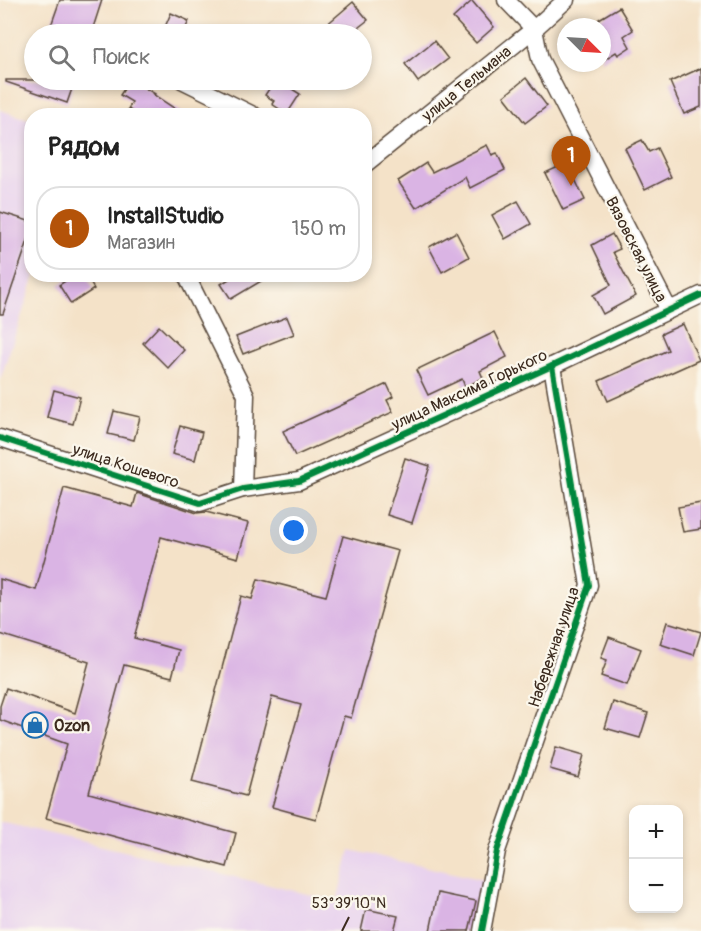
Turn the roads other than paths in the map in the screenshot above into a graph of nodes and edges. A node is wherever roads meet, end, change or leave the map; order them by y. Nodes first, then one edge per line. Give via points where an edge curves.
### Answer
1 (506, 0) edge
2 (566, 0) edge
3 (534, 29) junction
4 (202, 90) edge
5 (239, 108) edge
6 (372, 159) edge
7 (190, 282) edge
8 (701, 295) edge
9 (669, 310) junction
10 (552, 366) junction
11 (0, 438) edge
12 (243, 489) junction
13 (482, 931) edge

1 - 3 street
2 - 3 street, улица Тельмана
3 - 6 street, улица Тельмана
3 - 9 street, Вязовская улица via 540,59
4 - 5 street
7 - 12 street via 246,395
8 - 9 street, улица Максима Горького
9 - 10 street, улица Максима Горького
10 - 12 street, улица Максима Горького via 299,481
10 - 13 street, Набережная улица via 589,585 497,851
11 - 12 street, улица Кошевого via 200,503

